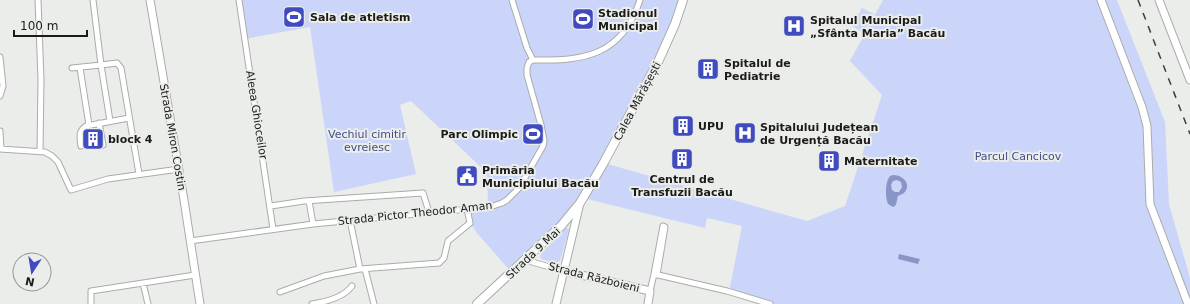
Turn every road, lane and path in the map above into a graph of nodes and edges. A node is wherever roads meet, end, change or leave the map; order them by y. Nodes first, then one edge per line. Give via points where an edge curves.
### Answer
1 (38, 0) edge
2 (92, 0) edge
3 (150, 0) edge
4 (239, 0) edge
5 (512, 0) edge
6 (640, 0) edge
7 (683, 0) edge
8 (1101, 0) edge
9 (1159, 0) edge
10 (0, 57) edge
11 (533, 60) junction
12 (101, 65) junction
13 (72, 68) dead end
14 (80, 68) junction
15 (1190, 80) edge
16 (0, 96) edge
17 (129, 118) junction
18 (110, 121) junction
19 (99, 123) junction
20 (89, 125) junction
21 (0, 130) edge
22 (103, 144) dead end
23 (81, 146) dead end
24 (1, 149) edge
25 (40, 151) junction
26 (179, 169) junction
27 (139, 174) junction
28 (309, 201) junction
29 (581, 201) junction
30 (271, 206) junction
31 (467, 209) junction
32 (429, 212) junction
33 (350, 220) junction
34 (313, 224) junction
35 (274, 229) junction
36 (190, 241) junction
37 (525, 260) junction
38 (362, 269) junction
39 (564, 271) junction
40 (656, 274) junction
41 (195, 275) junction
42 (143, 283) junction
43 (352, 286) dead end
44 (650, 291) junction
45 (280, 292) dead end
46 (91, 304) edge
47 (148, 304) edge
48 (200, 304) edge
49 (312, 304) edge
50 (374, 304) edge
51 (477, 304) edge
52 (556, 304) edge
53 (648, 304) edge
54 (770, 304) edge
55 (1188, 304) edge

1 - 25 street
2 - 12 street
3 - 26 street, Strada Miron Costin
4 - 30 street, Aleea Ghioceilor
5 - 11 street
6 - 11 street via 626,29 603,50 578,58
7 - 29 main road, Calea Mărășești via 658,62
8 - 55 street via 1142,106 1147,126 1150,204
9 - 15 street
10 - 16 street via 3,86
11 - 31 street, Strada Pictor Theodor Aman via 526,68 544,136 540,152 519,188 507,200 490,207
12 - 14 street
12 - 17 street via 118,64 121,68
12 - 18 street
13 - 14 street
14 - 20 street
17 - 18 street
17 - 27 street
18 - 19 street
19 - 20 street
19 - 22 street
20 - 23 street via 81,131
21 - 24 street
24 - 25 street
25 - 27 street via 58,162 71,190 108,178
26 - 27 street
26 - 36 street, Strada Miron Costin
28 - 30 street
28 - 32 street via 423,193
28 - 34 street
29 - 37 main road, Strada 9 Mai via 561,226
29 - 39 street, Calea Mărășești
30 - 35 street, Aleea Ghioceilor
31 - 32 street, Strada Pictor Theodor Aman
31 - 38 street via 470,223 448,241 444,258 439,263
32 - 33 street, Strada Pictor Theodor Aman
33 - 34 street, Strada Pictor Theodor Aman
33 - 38 street
34 - 35 street, Strada Pictor Theodor Aman
35 - 36 street, Strada Pictor Theodor Aman
36 - 41 street, Strada Miron Costin
37 - 39 street, Strada Războieni
37 - 51 main road, Strada 9 Mai
38 - 45 street via 324,276
38 - 50 street
39 - 44 street, Strada Războieni
39 - 52 street, Calea Mărășești
40 - 40 street via 665,228 662,226
40 - 44 street
40 - 54 street
41 - 42 street
41 - 48 street, Strada Miron Costin
42 - 46 street via 91,291
42 - 47 street
43 - 49 street via 344,294
44 - 53 street, Strada Războieni

